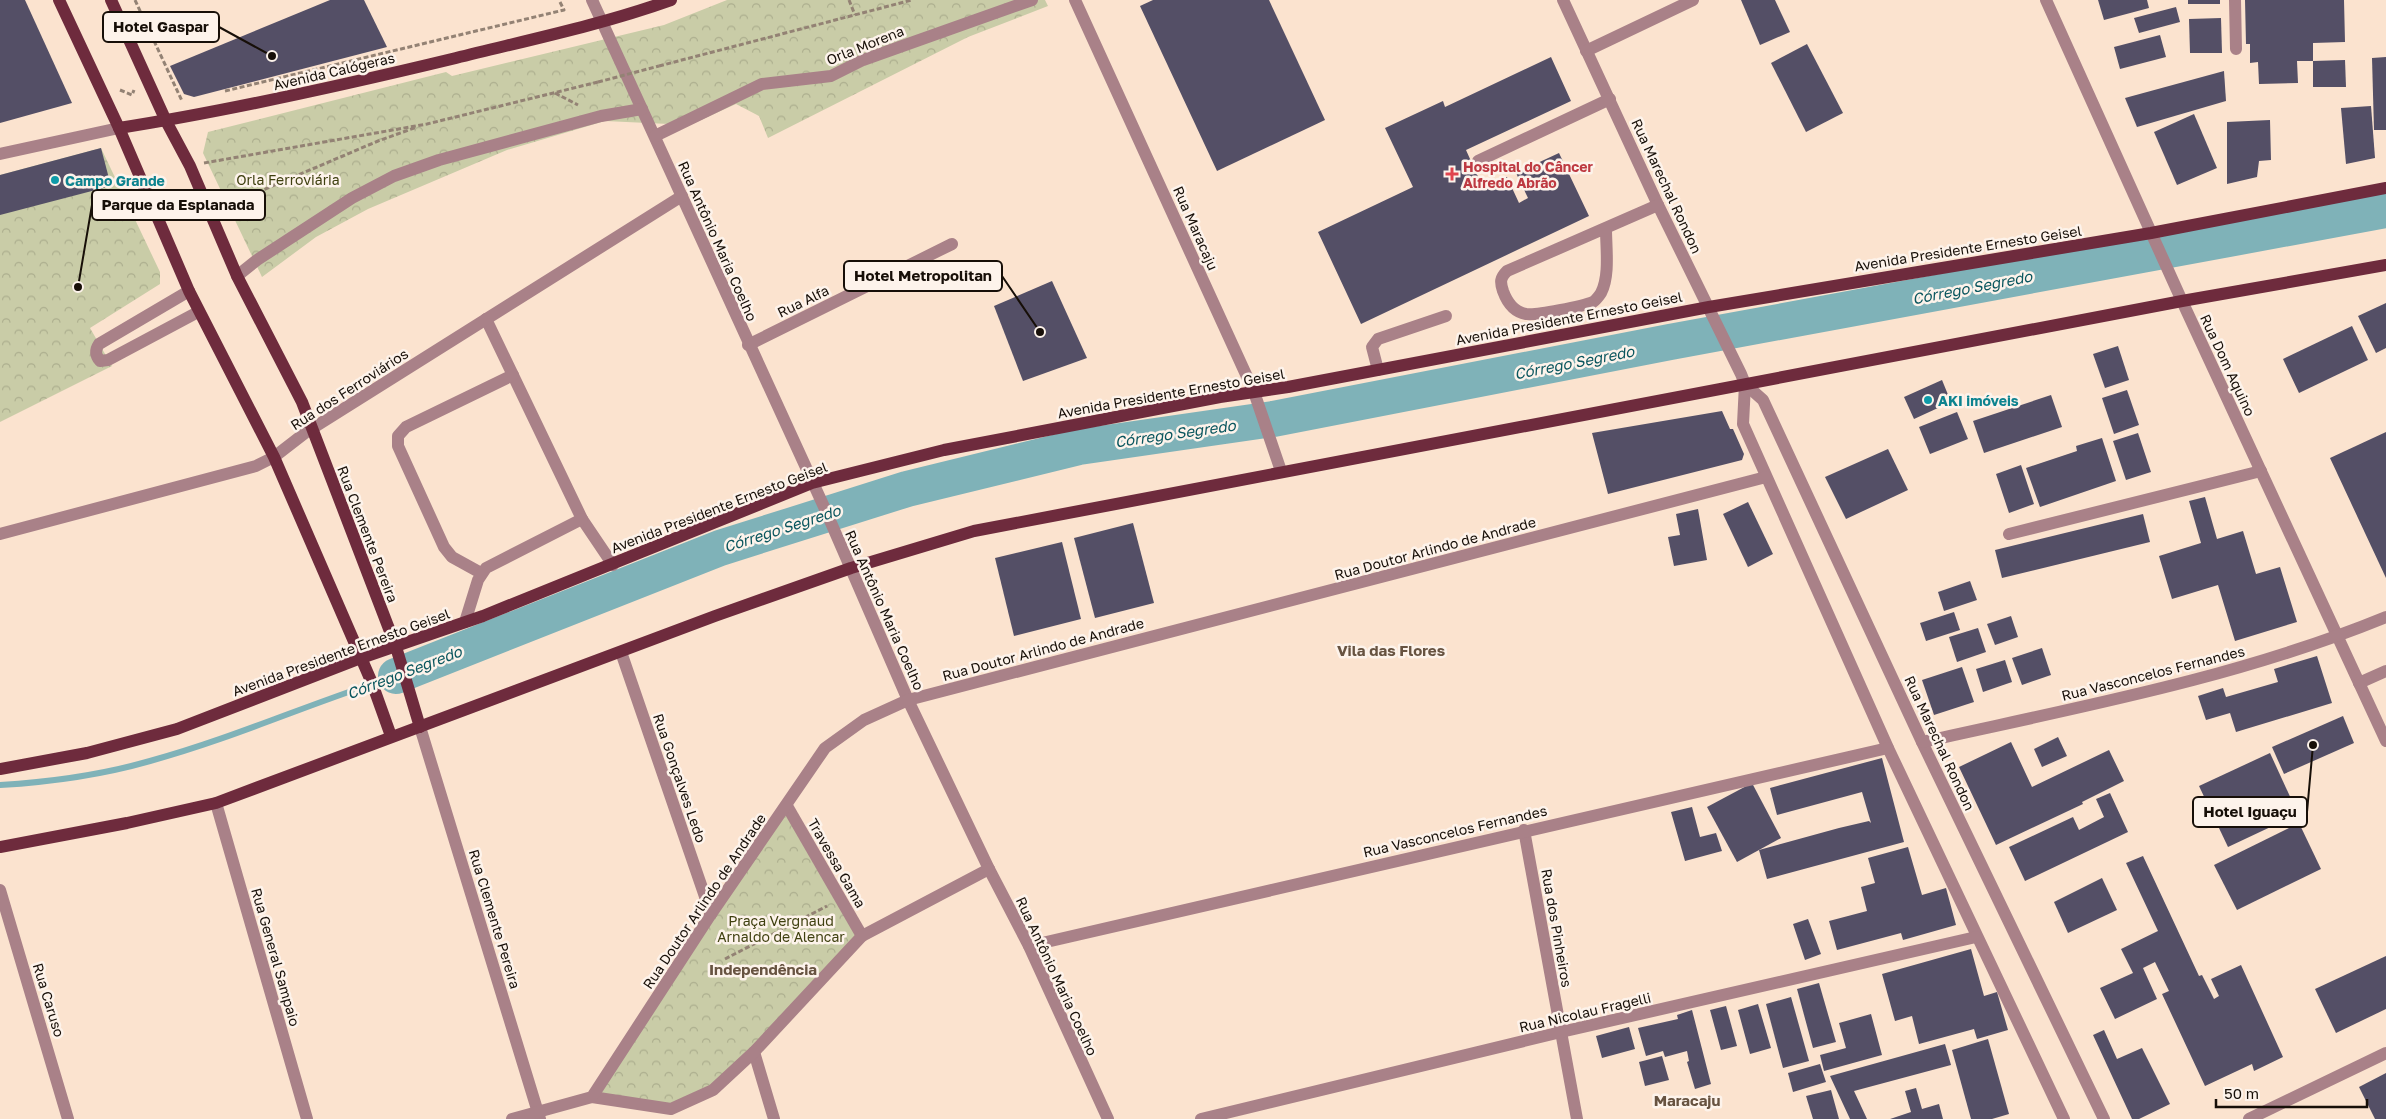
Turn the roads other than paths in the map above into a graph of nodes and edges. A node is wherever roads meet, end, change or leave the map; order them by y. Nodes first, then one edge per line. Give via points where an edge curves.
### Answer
1 (59, 0) edge
2 (111, 0) edge
3 (592, 0) edge
4 (671, 0) edge
5 (1032, 0) edge
6 (1075, 0) edge
7 (1563, 0) edge
8 (1693, 0) edge
9 (2046, 0) edge
10 (2234, 0) edge
11 (602, 22) junction
12 (2236, 49) dead end
13 (1586, 51) junction
14 (1610, 99) junction
15 (642, 109) junction
16 (166, 121) junction
17 (120, 128) junction
18 (654, 136) junction
19 (0, 154) edge
20 (1478, 161) dead end
21 (2386, 188) edge
22 (682, 196) junction
23 (1658, 204) junction
24 (1606, 228) junction
25 (2154, 239) junction
26 (952, 244) dead end
27 (2386, 265) edge
28 (238, 276) junction
29 (189, 291) junction
30 (2180, 297) junction
31 (1709, 306) junction
32 (198, 312) junction
33 (1446, 316) dead end
34 (486, 318) junction
35 (748, 345) junction
36 (1378, 370) junction
37 (513, 375) junction
38 (1743, 379) junction
39 (1254, 392) junction
40 (312, 429) junction
41 (274, 457) junction
42 (2261, 471) junction
43 (1281, 472) junction
44 (1766, 477) junction
45 (812, 483) junction
46 (582, 519) junction
47 (0, 534) edge
48 (2009, 534) dead end
49 (613, 565) junction
50 (851, 568) junction
51 (481, 573) junction
52 (2386, 617) edge
53 (465, 622) junction
54 (2339, 636) junction
55 (396, 647) junction
56 (622, 652) junction
57 (360, 658) junction
58 (2386, 671) edge
59 (2359, 683) junction
60 (908, 700) junction
61 (420, 727) junction
62 (391, 736) junction
63 (2386, 741) edge
64 (1922, 742) junction
65 (1888, 748) junction
66 (0, 769) edge
67 (216, 803) junction
68 (787, 806) junction
69 (1524, 830) junction
70 (0, 847) edge
71 (988, 869) junction
72 (0, 890) edge
73 (711, 914) junction
74 (862, 936) junction
75 (1976, 936) junction
76 (1029, 946) junction
77 (1561, 1032) junction
78 (754, 1052) junction
79 (2386, 1054) edge
80 (592, 1097) junction
81 (539, 1116) edge
82 (68, 1119) edge
83 (307, 1119) edge
84 (512, 1119) edge
85 (774, 1119) edge
86 (1108, 1119) edge
87 (1201, 1119) edge
88 (1577, 1119) edge
89 (2064, 1119) edge
90 (2104, 1119) edge
91 (2249, 1119) edge

1 - 17 main road
2 - 16 main road, Rua Clemente Pereira
3 - 11 street, Rua Antônio Maria Coelho
4 - 11 main road, Avenida Calógeras
5 - 18 street, Orla Morena via 863,60 830,76 762,84
6 - 39 street, Rua Maracaju
7 - 13 street, Rua Marechal Rondon
8 - 13 street
9 - 25 street, Rua Dom Aquino
10 - 12 street
11 - 15 street, Rua Antônio Maria Coelho
11 - 16 main road, Avenida Calógeras via 319,91
13 - 14 street, Rua Marechal Rondon
14 - 20 street
14 - 23 street, Rua Marechal Rondon
15 - 18 street, Rua Antônio Maria Coelho
15 - 28 street via 602,116 438,160 394,176 352,198
16 - 17 main road, Avenida Calógeras
16 - 28 main road, Rua Clemente Pereira via 190,166
17 - 19 street, Avenida Calógeras
17 - 29 main road
18 - 22 street, Rua Antônio Maria Coelho
21 - 25 main road, Avenida Presidente Ernesto Geisel
22 - 34 street, Rua dos Ferroviários
22 - 35 street, Rua Antônio Maria Coelho
23 - 24 street
23 - 31 street, Rua Marechal Rondon
24 - 24 street via 1507,271 1500,282 1506,301 1526,315 1595,301 1605,280
25 - 30 street, Rua Dom Aquino
25 - 31 main road, Avenida Presidente Ernesto Geisel
26 - 35 street, Rua Alfa
27 - 30 main road
28 - 40 main road, Rua Clemente Pereira via 302,402
29 - 32 main road
29 - 32 street via 99,344 97,358 108,360
30 - 38 main road
30 - 42 street, Rua Dom Aquino
31 - 36 main road, Avenida Presidente Ernesto Geisel
31 - 38 street, Rua Marechal Rondon
32 - 41 main road
33 - 36 street via 1378,338 1372,347
34 - 37 street
34 - 40 street, Rua dos Ferroviários
35 - 45 street, Rua Antônio Maria Coelho
36 - 39 main road, Avenida Presidente Ernesto Geisel
37 - 46 street
37 - 51 street via 406,427 398,436 398,446 444,547 452,557
38 - 43 main road
38 - 44 street, Rua Marechal Rondon via 1743,424
38 - 64 street, Rua Marechal Rondon via 1763,400
39 - 43 street, Rua Maracaju
39 - 45 main road, Avenida Presidente Ernesto Geisel via 944,450
40 - 41 street, Rua dos Ferroviários
40 - 55 main road, Rua Clemente Pereira
41 - 47 street, Rua dos Ferroviários via 256,466
41 - 57 main road
42 - 48 street
42 - 54 street, Rua Dom Aquino
43 - 50 main road via 974,530
44 - 60 street, Rua Doutor Arlindo de Andrade
44 - 65 street, Rua Marechal Rondon
45 - 49 main road, Avenida Presidente Ernesto Geisel
45 - 50 street, Rua Antônio Maria Coelho
46 - 49 street
46 - 51 street
49 - 53 main road, Avenida Presidente Ernesto Geisel
50 - 56 main road
50 - 60 street, Rua Antônio Maria Coelho
51 - 53 street
52 - 54 street, Rua Vasconcelos Fernandes
53 - 55 main road, Avenida Presidente Ernesto Geisel
54 - 59 street, Rua Dom Aquino
54 - 64 street, Rua Vasconcelos Fernandes via 2226,673
55 - 57 main road, Avenida Presidente Ernesto Geisel
55 - 61 main road, Rua Clemente Pereira
56 - 61 main road
56 - 73 street, Rua Gonçalves Ledo
57 - 62 main road
57 - 66 main road, Avenida Presidente Ernesto Geisel via 177,729 87,754
58 - 59 street
59 - 63 street, Rua Dom Aquino
60 - 68 street, Rua Doutor Arlindo de Andrade via 864,720 825,748
60 - 71 street, Rua Antônio Maria Coelho
61 - 62 main road
61 - 81 street, Rua Clemente Pereira
62 - 67 main road
64 - 90 street, Rua Marechal Rondon
65 - 69 street, Rua Vasconcelos Fernandes
65 - 75 street, Rua Marechal Rondon
67 - 70 main road
67 - 83 street, Rua General Sampaio
68 - 73 street, Rua Doutor Arlindo de Andrade
68 - 74 street, Travessa Gama
69 - 76 street, Rua Vasconcelos Fernandes
69 - 77 street, Rua dos Pinheiros
71 - 74 street
71 - 76 street, Rua Antônio Maria Coelho
72 - 82 street, Rua Caruso
73 - 80 street, Rua Doutor Arlindo de Andrade
74 - 78 street
75 - 77 street, Rua Nicolau Fragelli
75 - 89 street, Rua Marechal Rondon
76 - 86 street, Rua Antônio Maria Coelho
77 - 87 street, Rua Nicolau Fragelli
77 - 88 street, Rua dos Pinheiros
78 - 80 street via 713,1090 671,1109
78 - 85 street
79 - 91 street
80 - 81 street
81 - 84 street

